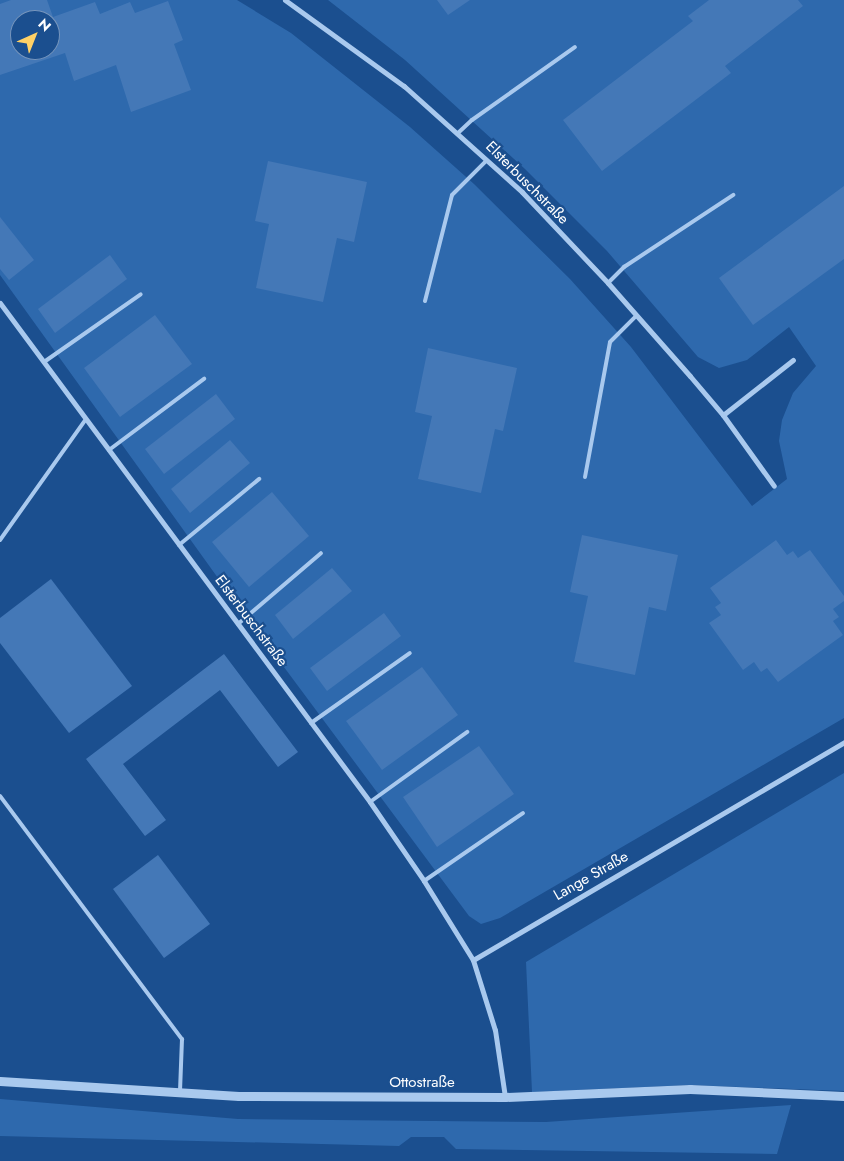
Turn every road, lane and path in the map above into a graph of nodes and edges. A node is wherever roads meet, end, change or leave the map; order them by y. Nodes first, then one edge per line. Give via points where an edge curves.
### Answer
1 (285, 0) edge
2 (575, 47) dead end
3 (458, 133) junction
4 (487, 160) junction
5 (733, 195) dead end
6 (608, 283) junction
7 (141, 294) dead end
8 (425, 301) dead end
9 (0, 303) edge
10 (636, 316) junction
11 (793, 360) dead end
12 (44, 362) junction
13 (204, 379) dead end
14 (723, 415) junction
15 (86, 419) junction
16 (109, 450) junction
17 (585, 477) dead end
18 (259, 479) dead end
19 (774, 486) dead end
20 (0, 540) edge
21 (180, 545) junction
22 (321, 553) dead end
23 (238, 624) junction
24 (410, 653) dead end
25 (311, 723) junction
26 (467, 732) dead end
27 (844, 742) edge
28 (0, 796) edge
29 (370, 802) junction
30 (524, 813) dead end
31 (424, 881) junction
32 (474, 960) junction
33 (0, 1080) edge
34 (180, 1093) junction
35 (844, 1096) edge
36 (505, 1097) junction

1 - 3 street, Elsterbuschstraße via 404,86
2 - 3 lane
3 - 4 street, Elsterbuschstraße
4 - 6 street, Elsterbuschstraße
4 - 8 lane via 452,195
5 - 6 lane via 624,267
6 - 10 street, Elsterbuschstraße
7 - 12 lane
9 - 12 street, Elsterbuschstraße
10 - 14 street, Elsterbuschstraße
10 - 17 lane via 610,342
11 - 14 street
12 - 15 street, Elsterbuschstraße
13 - 16 lane
14 - 19 street, Elsterbuschstraße
15 - 16 street, Elsterbuschstraße
15 - 20 lane
16 - 21 street, Elsterbuschstraße
18 - 21 lane
21 - 23 street, Elsterbuschstraße
22 - 23 lane
23 - 25 street, Elsterbuschstraße
24 - 25 lane
25 - 29 street, Elsterbuschstraße
26 - 29 lane
27 - 32 street, Lange Straße
28 - 34 lane via 182,1040
29 - 31 street, Elsterbuschstraße
30 - 31 lane
31 - 32 street, Elsterbuschstraße
32 - 36 street via 495,1030
33 - 34 street, Ottostraße
34 - 36 street, Ottostraße
35 - 36 street, Ottostraße via 690,1089

